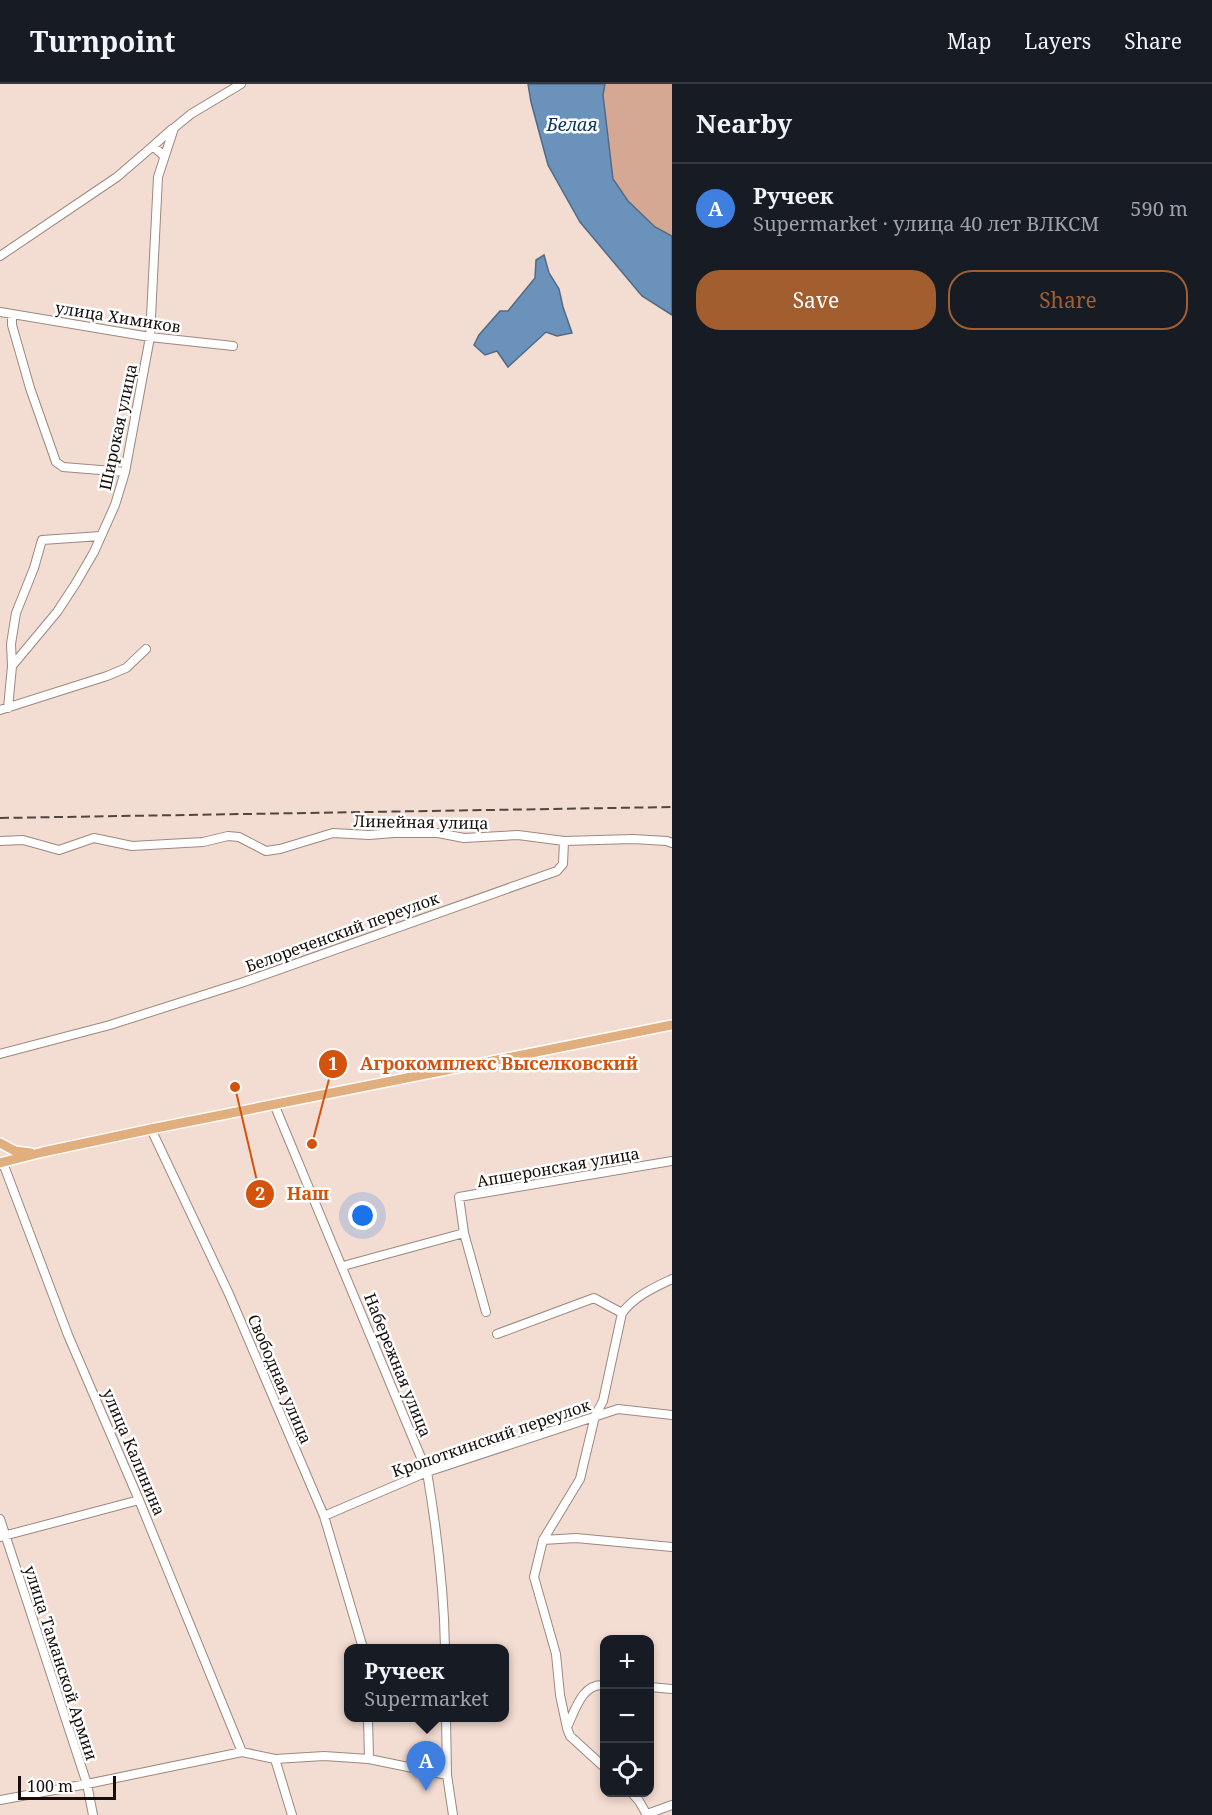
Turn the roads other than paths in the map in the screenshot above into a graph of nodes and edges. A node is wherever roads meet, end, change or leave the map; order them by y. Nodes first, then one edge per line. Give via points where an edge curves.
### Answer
1 (241, 84) edge
2 (174, 128) junction
3 (153, 146) junction
4 (164, 156) junction
5 (0, 256) edge
6 (0, 312) edge
7 (12, 314) junction
8 (150, 337) junction
9 (233, 346) dead end
10 (125, 472) junction
11 (101, 536) junction
12 (146, 649) dead end
13 (12, 666) junction
14 (4, 709) edge
15 (0, 841) edge
16 (564, 841) junction
17 (672, 843) edge
18 (672, 1025) edge
19 (0, 1054) edge
20 (274, 1104) junction
21 (151, 1129) junction
22 (0, 1143) edge
23 (43, 1152) junction
24 (672, 1161) edge
25 (2, 1163) edge
26 (464, 1233) junction
27 (343, 1266) junction
28 (672, 1279) edge
29 (486, 1312) dead end
30 (622, 1314) junction
31 (497, 1334) dead end
32 (672, 1415) edge
33 (595, 1416) junction
34 (427, 1472) junction
35 (140, 1500) junction
36 (324, 1516) junction
37 (0, 1519) edge
38 (3, 1536) edge
39 (543, 1540) junction
40 (672, 1547) edge
41 (362, 1644) edge
42 (445, 1644) edge
43 (600, 1684) edge
44 (654, 1687) edge
45 (672, 1689) edge
46 (368, 1722) edge
47 (446, 1722) edge
48 (567, 1728) junction
49 (242, 1752) junction
50 (275, 1759) junction
51 (369, 1759) junction
52 (600, 1763) edge
53 (447, 1775) junction
54 (87, 1784) junction
55 (635, 1797) edge
56 (0, 1800) edge
57 (672, 1805) edge
58 (647, 1814) edge
59 (93, 1815) edge
60 (292, 1815) edge
61 (453, 1815) edge

1 - 2 street
2 - 3 street
2 - 4 street, Широкая улица
3 - 4 street
3 - 5 street via 117,177
4 - 8 street, Широкая улица via 158,177
6 - 7 street, улица Химиков
7 - 8 street, улица Химиков
7 - 10 street via 27,378 56,462 63,467
8 - 9 street, улица Химиков
8 - 10 street, Широкая улица
10 - 11 street, Широкая улица
11 - 13 street, Широкая улица via 57,612
11 - 13 street via 42,540 16,612
12 - 14 street via 126,668
13 - 14 street
15 - 16 street, Линейная улица via 23,840 59,850 94,838 132,846 239,837 267,851 333,833 438,833 464,838 519,836
16 - 17 street via 633,839
16 - 19 street, Белореченский переулок via 563,864 556,872 241,983 110,1025
18 - 20 main road
20 - 21 main road
20 - 27 street, Набережная улица
21 - 23 main road
21 - 36 street, Свободная улица via 229,1294
22 - 23 main road via 20,1152
23 - 25 main road
24 - 26 street, Апшеронская улица via 459,1197
25 - 35 street, улица Калинина via 68,1335
26 - 27 street
26 - 29 street, Апшеронская улица
27 - 34 street, Набережная улица
28 - 30 street via 646,1292
30 - 31 street via 594,1298
30 - 33 street via 603,1401
32 - 33 street, Кропоткинский переулок via 618,1409
33 - 34 street, Кропоткинский переулок
33 - 39 street via 580,1479
34 - 36 street, Кропоткинский переулок
34 - 42 street, Набережная улица via 438,1535
35 - 38 street
35 - 49 street, улица Калинина
36 - 41 street, Свободная улица
37 - 38 street, улица Таманской Армии
38 - 54 street, улица Таманской Армии
39 - 40 street via 576,1538
39 - 48 street via 534,1577 556,1654
43 - 48 street via 582,1694
44 - 45 street
46 - 51 street
47 - 53 street
48 - 52 street via 570,1736
49 - 50 street
49 - 54 street
50 - 51 street
50 - 60 street
51 - 53 street
53 - 61 street
54 - 56 street
54 - 59 street, улица Таманской Армии
55 - 58 street
57 - 58 street

